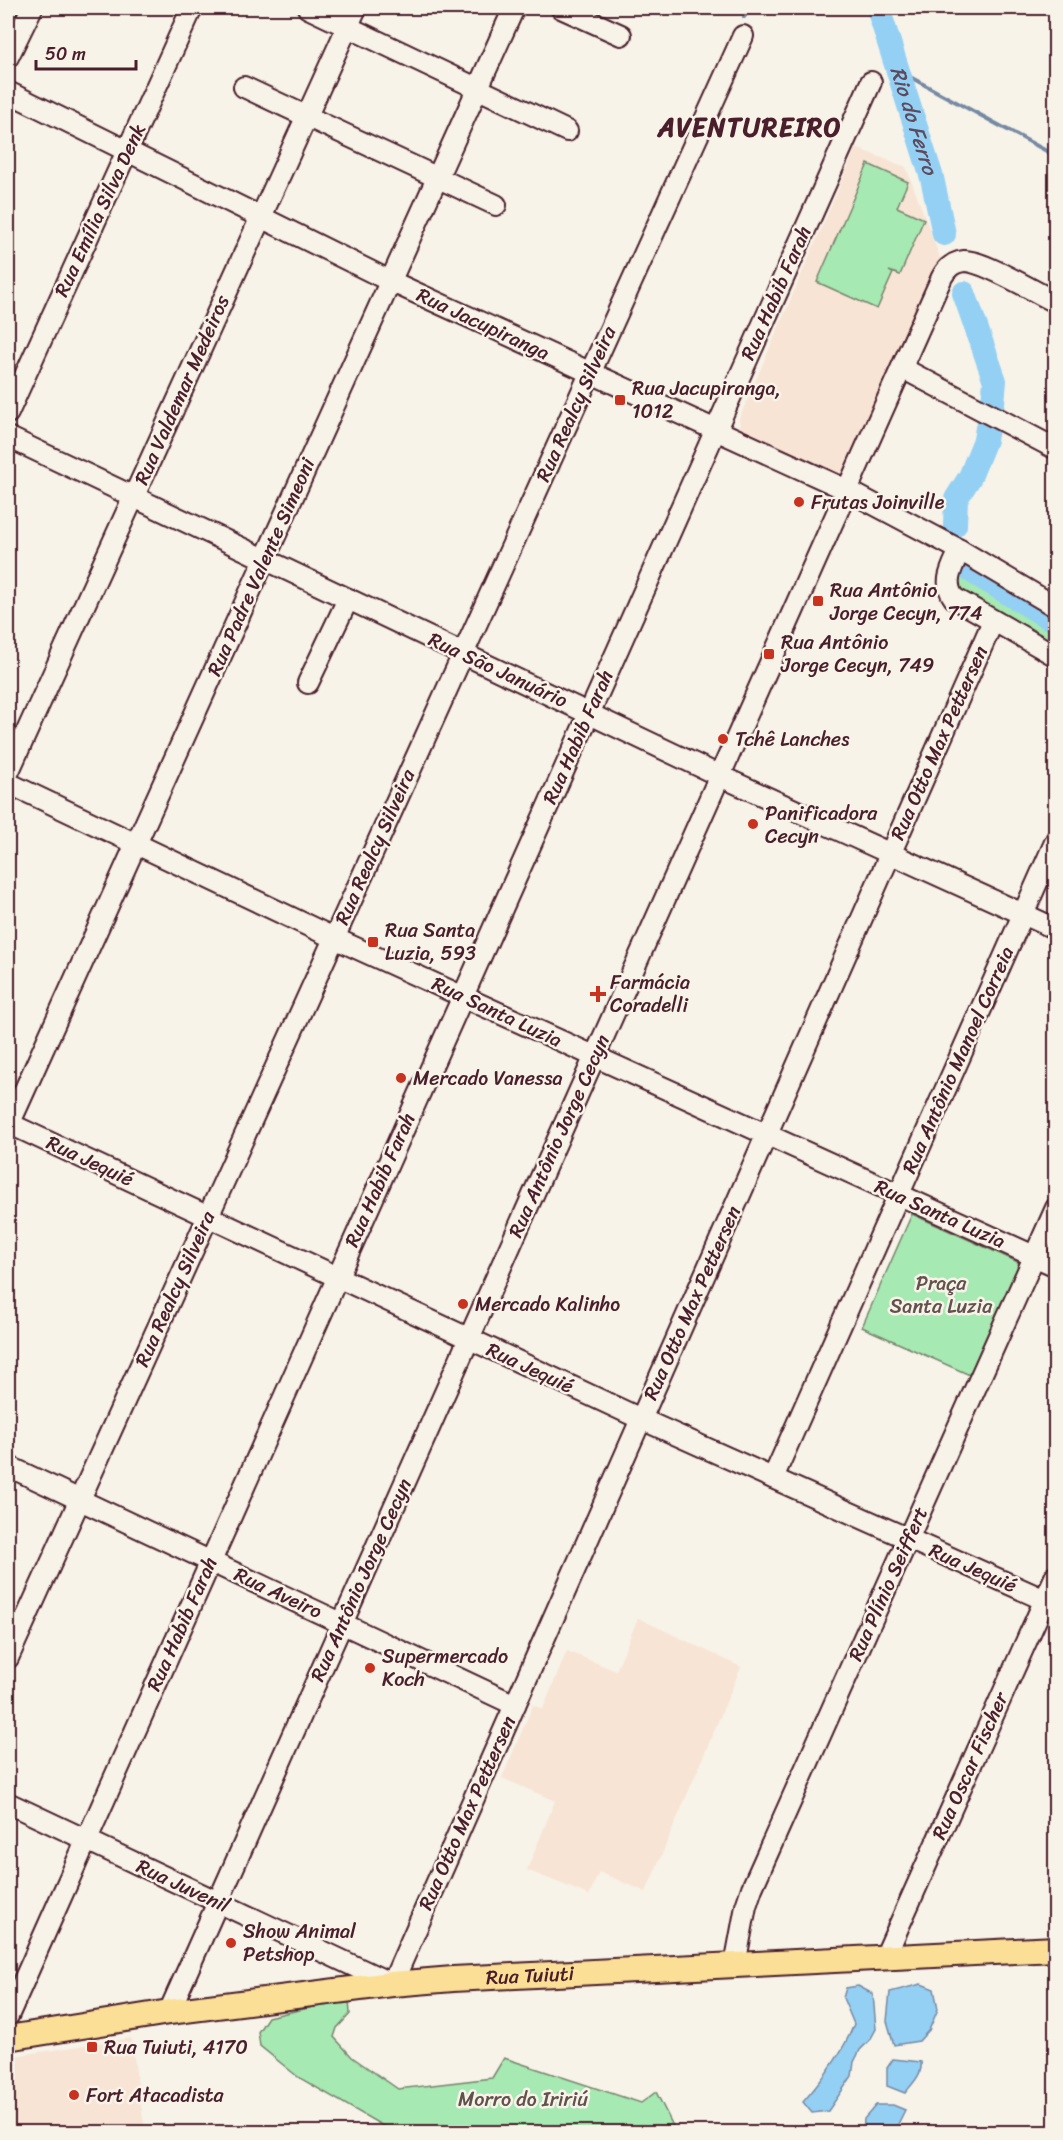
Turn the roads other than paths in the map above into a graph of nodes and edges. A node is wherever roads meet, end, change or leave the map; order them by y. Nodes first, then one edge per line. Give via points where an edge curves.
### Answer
1 (32, 8) edge
2 (192, 8) edge
3 (308, 8) edge
4 (356, 8) edge
5 (514, 8) edge
6 (561, 8) edge
7 (348, 26) junction
8 (621, 35) dead end
9 (743, 36) dead end
10 (8, 57) edge
11 (870, 82) dead end
12 (244, 87) dead end
13 (477, 88) junction
14 (8, 93) edge
15 (307, 116) junction
16 (567, 131) dead end
17 (127, 151) junction
18 (437, 177) junction
19 (496, 205) dead end
20 (261, 217) junction
21 (390, 281) junction
22 (1056, 302) edge
23 (902, 368) junction
24 (590, 373) junction
25 (8, 413) edge
26 (715, 430) junction
27 (8, 437) edge
28 (1053, 442) edge
29 (847, 490) junction
30 (133, 497) junction
31 (960, 550) junction
32 (264, 559) junction
33 (348, 599) junction
34 (1056, 607) edge
35 (993, 621) junction
36 (463, 653) junction
37 (1056, 656) edge
38 (308, 683) dead end
39 (589, 713) junction
40 (8, 773) edge
41 (720, 776) junction
42 (8, 783) edge
43 (1056, 840) edge
44 (136, 843) junction
45 (890, 854) junction
46 (1022, 914) junction
47 (1056, 929) edge
48 (334, 938) junction
49 (463, 996) junction
50 (594, 1057) junction
51 (8, 1125) edge
52 (766, 1136) junction
53 (898, 1195) junction
54 (1056, 1208) edge
55 (208, 1217) junction
56 (1034, 1256) junction
57 (1056, 1266) edge
58 (337, 1277) junction
59 (469, 1339) junction
60 (641, 1419) junction
61 (8, 1467) edge
62 (773, 1478) junction
63 (79, 1500) junction
64 (908, 1539) junction
65 (210, 1562) junction
66 (1056, 1575) edge
67 (1050, 1602) edge
68 (342, 1624) junction
69 (8, 1658) edge
70 (515, 1705) junction
71 (8, 1803) edge
72 (86, 1840) junction
73 (218, 1902) junction
74 (1056, 1949) edge
75 (885, 1957) junction
76 (735, 1965) junction
77 (392, 1984) junction
78 (169, 2012) junction
79 (8, 2016) edge
80 (8, 2038) edge

1 - 10 street
2 - 17 street, Rua Emília Silva Denk
3 - 7 street
4 - 7 street, Rua Valdemar Medeiros
5 - 13 street, Rua Padre Valente Simeoni
6 - 8 street
7 - 13 street
7 - 15 street, Rua Valdemar Medeiros
9 - 24 street, Rua Realcy Silveira
11 - 26 street, Rua Habib Farah
12 - 15 street
13 - 16 street
13 - 18 street, Rua Padre Valente Simeoni
14 - 17 street, Rua Jacupiranga
15 - 18 street
15 - 20 street, Rua Valdemar Medeiros
17 - 20 street, Rua Jacupiranga
17 - 25 street, Rua Emília Silva Denk
18 - 19 street
18 - 21 street, Rua Padre Valente Simeoni
20 - 21 street, Rua Jacupiranga
20 - 30 street, Rua Valdemar Medeiros
21 - 24 street, Rua Jacupiranga
21 - 32 street, Rua Padre Valente Simeoni
22 - 23 street, Rua Antônio Jorge Cecyn via 978,263 954,264 945,271
23 - 28 street
23 - 29 street, Rua Antônio Jorge Cecyn
24 - 26 street, Rua Jacupiranga
24 - 36 street, Rua Realcy Silveira
26 - 29 street, Rua Jacupiranga
26 - 39 street, Rua Habib Farah
27 - 30 street, Rua São Januário
29 - 31 street, Rua Jacupiranga
29 - 41 street, Rua Antônio Jorge Cecyn
30 - 32 street, Rua São Januário
30 - 40 street, Rua Valdemar Medeiros
31 - 34 street, Rua Jacupiranga
31 - 35 street via 948,578 950,593
32 - 33 street, Rua São Januário
32 - 44 street, Rua Padre Valente Simeoni
33 - 36 street, Rua São Januário
33 - 38 street
35 - 37 street
35 - 45 street, Rua Otto Max Pettersen
36 - 39 street, Rua São Januário
36 - 48 street, Rua Realcy Silveira
39 - 41 street, Rua São Januário
39 - 49 street, Rua Habib Farah
41 - 45 street, Rua São Januário
41 - 50 street, Rua Antônio Jorge Cecyn
42 - 44 street, Rua Santa Luzia
43 - 46 street, Rua Antônio Manoel Correia
44 - 48 street, Rua Santa Luzia
44 - 51 street, Rua Padre Valente Simeoni
45 - 46 street, Rua São Januário
45 - 52 street, Rua Otto Max Pettersen
46 - 47 street, Rua São Januário
46 - 53 street, Rua Antônio Manoel Correia
48 - 49 street, Rua Santa Luzia
48 - 55 street, Rua Realcy Silveira
49 - 50 street, Rua Santa Luzia
49 - 58 street, Rua Habib Farah
50 - 52 street, Rua Santa Luzia
50 - 59 street, Rua Antônio Jorge Cecyn
51 - 55 street, Rua Jequié
52 - 53 street, Rua Santa Luzia
52 - 60 street, Rua Otto Max Pettersen
53 - 56 street, Rua Santa Luzia
53 - 62 street, Rua Antônio Manoel Correia
54 - 56 street, Rua Plínio Seiffert
55 - 58 street, Rua Jequié
55 - 63 street, Rua Realcy Silveira
56 - 57 street, Rua Santa Luzia
56 - 64 street, Rua Plínio Seiffert
58 - 59 street, Rua Jequié
58 - 65 street, Rua Habib Farah
59 - 60 street, Rua Jequié
59 - 68 street, Rua Antônio Jorge Cecyn
60 - 62 street, Rua Jequié
60 - 70 street, Rua Otto Max Pettersen
61 - 63 street, Rua Aveiro
62 - 64 street, Rua Jequié
63 - 65 street, Rua Aveiro
63 - 69 street, Rua Realcy Silveira
64 - 67 street, Rua Jequié
64 - 76 street, Rua Plínio Seiffert via 752,1888
65 - 68 street, Rua Aveiro
65 - 72 street, Rua Habib Farah
66 - 67 street, Rua Oscar Fischer
67 - 75 street, Rua Oscar Fischer
68 - 70 street, Rua Aveiro
68 - 73 street, Rua Antônio Jorge Cecyn
70 - 77 street, Rua Otto Max Pettersen
71 - 72 street, Rua Juvenil
72 - 73 street, Rua Juvenil
72 - 79 street, Rua Habib Farah
73 - 77 street, Rua Juvenil
73 - 78 street, Rua Antônio Jorge Cecyn
74 - 75 main road, Rua Tuiuti
75 - 76 main road, Rua Tuiuti
76 - 77 main road, Rua Tuiuti
77 - 78 main road, Rua Tuiuti
78 - 80 main road, Rua Tuiuti

